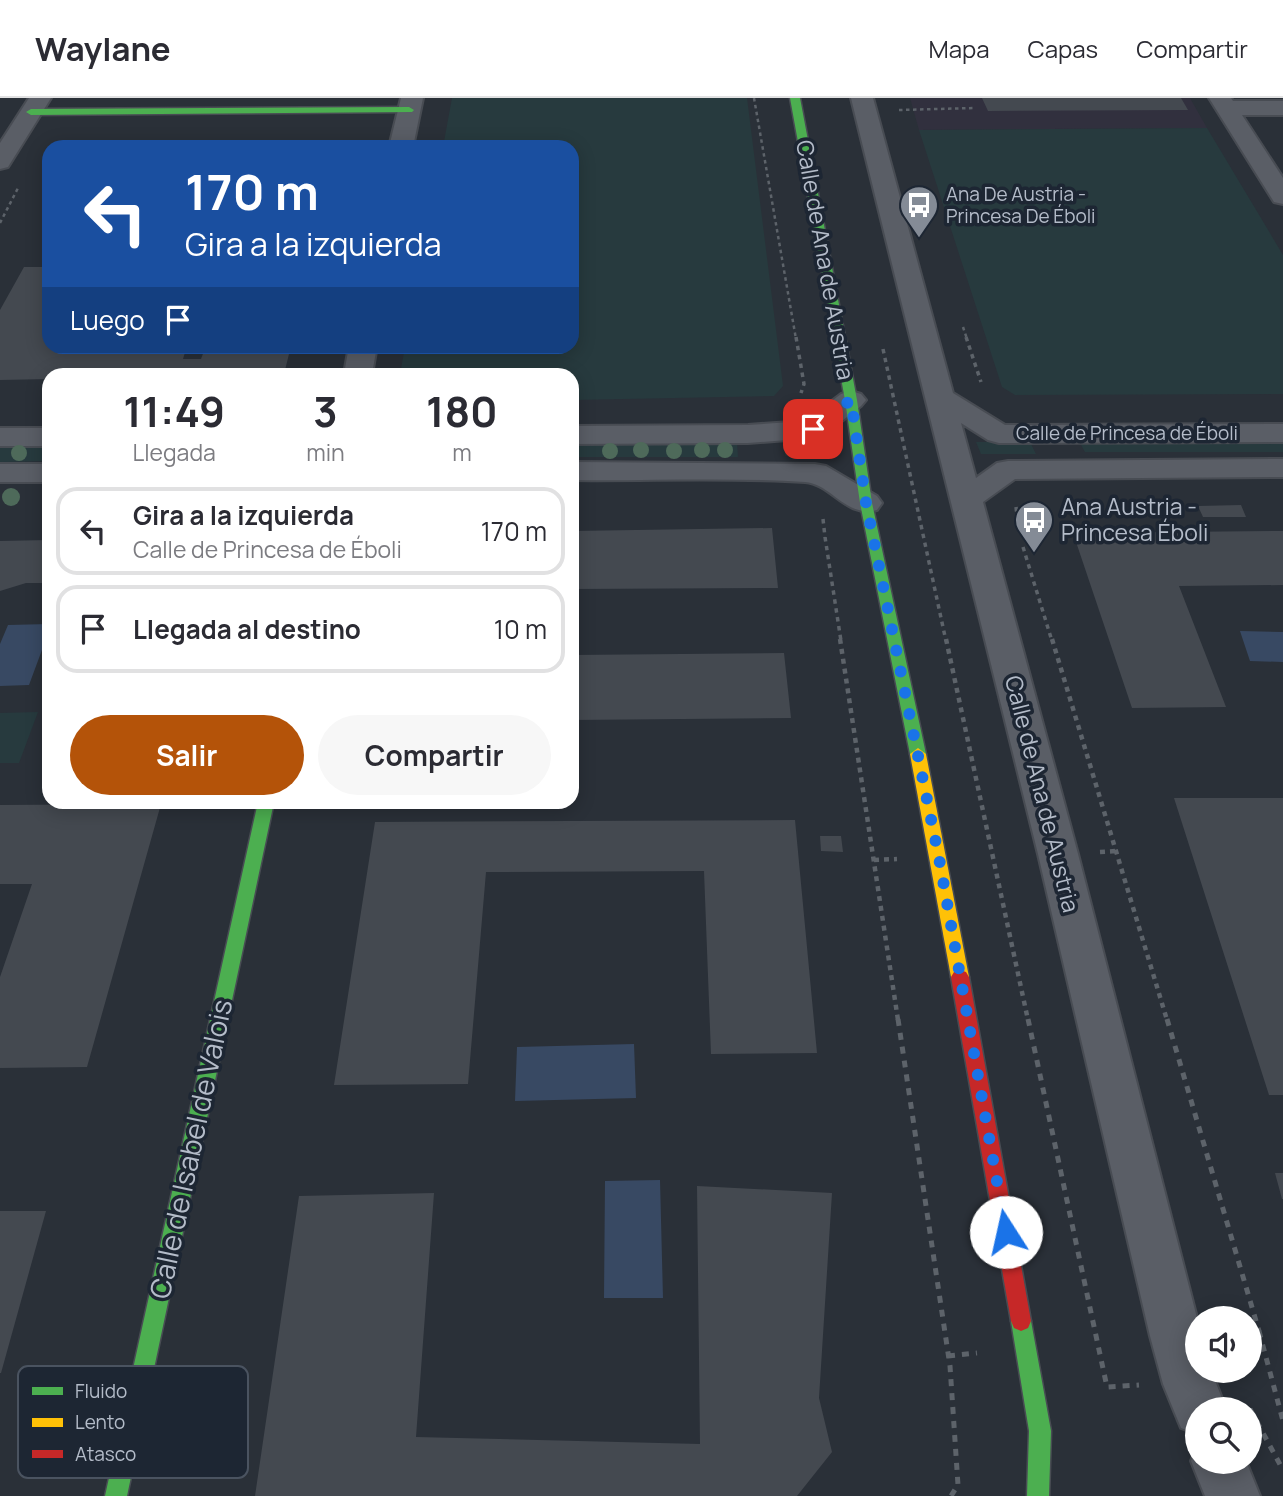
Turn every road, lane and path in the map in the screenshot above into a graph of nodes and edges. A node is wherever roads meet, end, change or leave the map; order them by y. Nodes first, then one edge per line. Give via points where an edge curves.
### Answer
1 (754, 98) edge
2 (795, 98) edge
3 (862, 98) edge
4 (1223, 103) edge
5 (410, 104) edge
6 (36, 105) edge
7 (974, 108) dead end
8 (1283, 108) edge
9 (898, 110) dead end
10 (402, 140) edge
11 (0, 162) edge
12 (1283, 197) edge
13 (883, 346) dead end
14 (802, 372) dead end
15 (939, 397) junction
16 (851, 400) junction
17 (1283, 433) edge
18 (579, 435) edge
19 (0, 436) edge
20 (42, 436) edge
21 (1283, 468) edge
22 (579, 471) edge
23 (42, 472) edge
24 (0, 473) edge
25 (965, 500) junction
26 (1016, 502) dead end
27 (866, 503) junction
28 (820, 514) dead end
29 (1010, 536) dead end
30 (1020, 536) junction
31 (825, 537) junction
32 (834, 537) dead end
33 (913, 537) dead end
34 (924, 537) junction
35 (934, 537) dead end
36 (264, 809) edge
37 (906, 859) dead end
38 (873, 860) junction
39 (1252, 1306) edge
40 (1262, 1342) edge
41 (988, 1352) dead end
42 (948, 1356) junction
43 (144, 1366) edge
44 (1143, 1385) dead end
45 (1195, 1397) edge
46 (1283, 1420) edge
47 (1262, 1431) edge
48 (1283, 1470) edge
49 (1223, 1474) edge
50 (120, 1478) edge
51 (116, 1496) edge
52 (951, 1496) edge
53 (1038, 1496) edge
54 (1233, 1496) edge

1 - 14 path
2 - 16 street, Calle de Ana de Austria
3 - 15 street, Calle de Ana de Austria
4 - 8 street
4 - 12 street
5 - 6 street
5 - 10 street
6 - 11 street
7 - 9 path
13 - 34 path
15 - 17 street, Calle de Princesa de Éboli via 999,434
15 - 25 street, Calle de Ana de Austria
16 - 18 street via 813,429
16 - 27 street, Calle de Ana de Austria
19 - 20 street
21 - 25 street, Calle de Princesa de Éboli via 1008,470
22 - 27 street via 815,473
23 - 24 street
25 - 45 street, Calle de Ana de Austria
26 - 30 path
27 - 53 street, Calle de Ana de Austria via 939,858 1015,1286 1040,1431
28 - 31 path
29 - 30 path
30 - 39 path
31 - 32 path
31 - 38 path
33 - 34 path
34 - 35 path
34 - 44 path via 1107,1387
36 - 43 street, Calle de Isabel de Valois
37 - 38 path
38 - 42 path
40 - 46 path
41 - 42 path
42 - 52 path via 958,1485
47 - 48 path
49 - 54 street
50 - 51 street, Calle de Isabel de Valois

